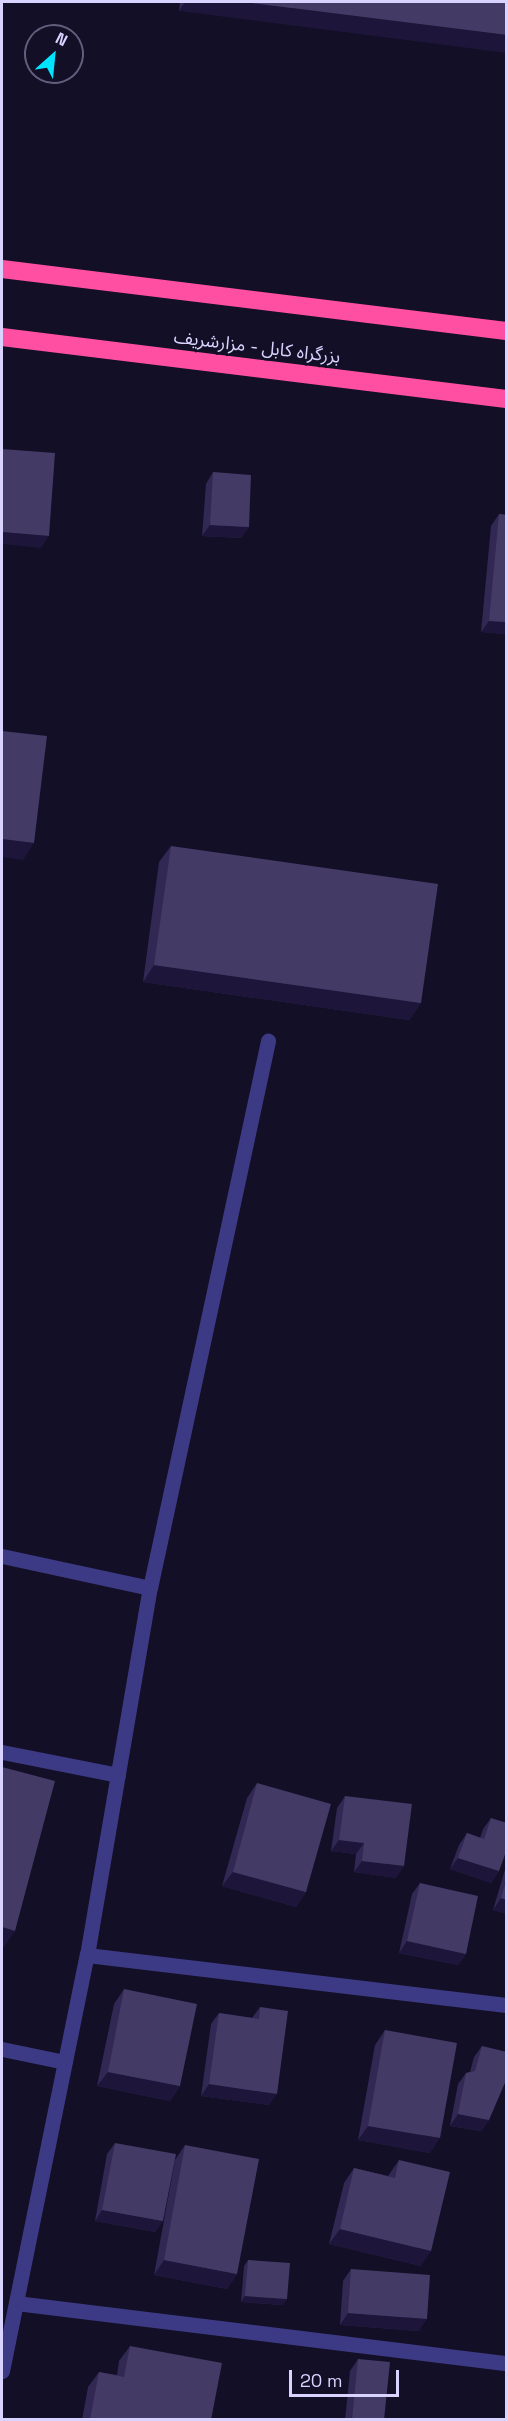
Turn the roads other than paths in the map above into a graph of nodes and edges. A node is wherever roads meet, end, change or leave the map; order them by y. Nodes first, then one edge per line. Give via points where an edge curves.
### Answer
1 (2, 269) edge
2 (507, 330) edge
3 (2, 337) edge
4 (507, 399) edge
5 (268, 1041) dead end
6 (2, 1556) edge
7 (150, 1588) junction
8 (2, 1752) edge
9 (118, 1775) junction
10 (87, 1955) junction
11 (507, 2005) edge
12 (2, 2049) edge
13 (65, 2062) junction
14 (16, 2303) junction
15 (507, 2363) edge
16 (2, 2371) edge

1 - 2 highway
3 - 4 highway, بزرگراه کابل - مزارشریف
5 - 7 street
6 - 7 street
7 - 9 street
8 - 9 street
9 - 10 street
10 - 11 street
10 - 13 street
12 - 13 street
13 - 14 street
14 - 15 street
14 - 16 street

